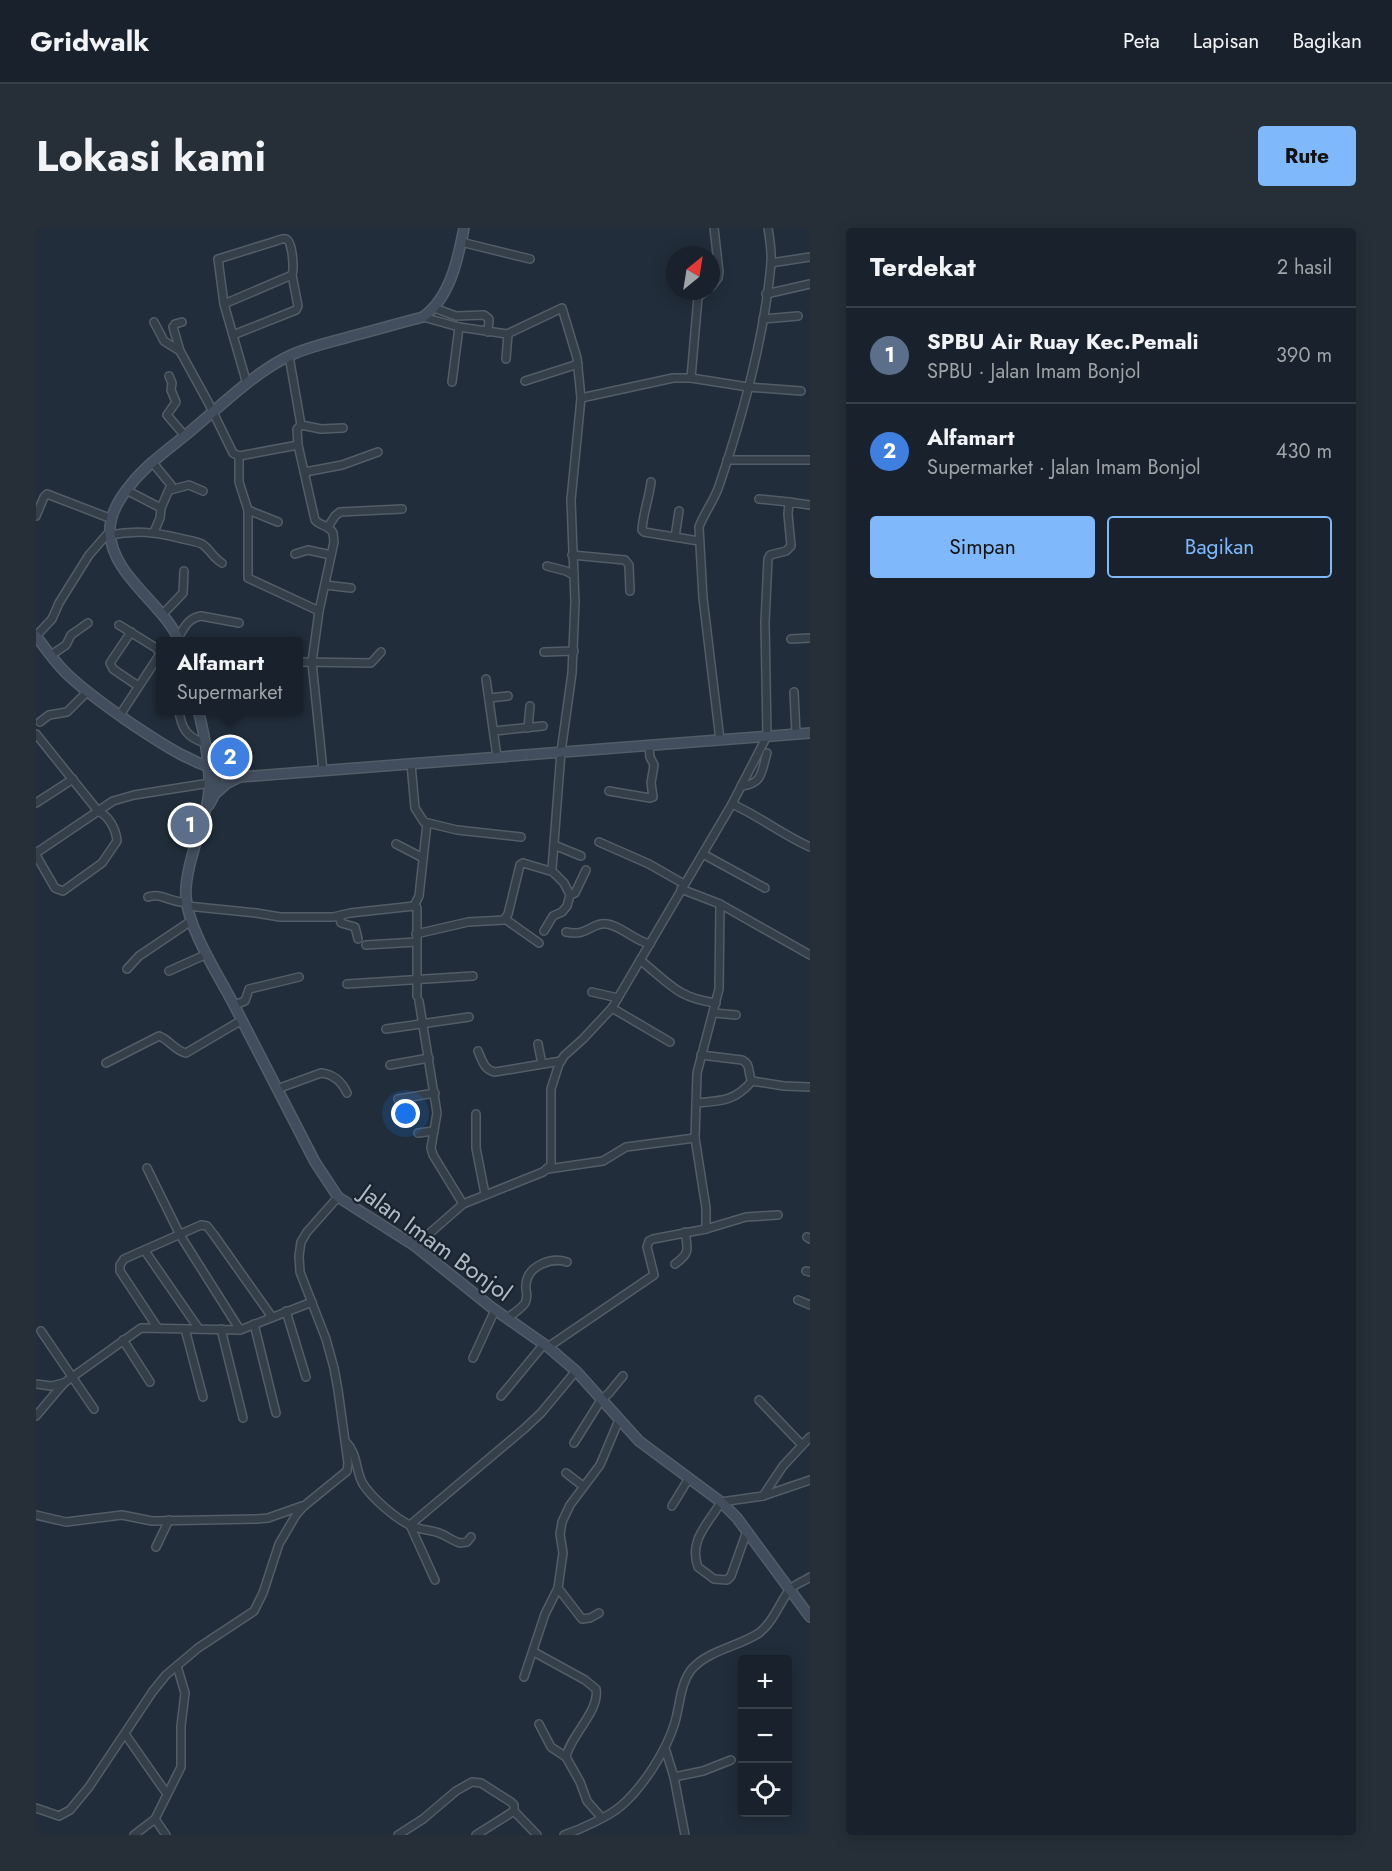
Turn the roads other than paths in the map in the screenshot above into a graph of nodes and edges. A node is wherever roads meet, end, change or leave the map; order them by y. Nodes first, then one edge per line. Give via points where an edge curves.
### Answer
1 (464, 228) edge
2 (714, 228) edge
3 (768, 228) edge
4 (461, 242) junction
5 (716, 246) edge
6 (810, 257) edge
7 (530, 259) dead end
8 (771, 263) junction
9 (292, 275) junction
10 (810, 284) edge
11 (766, 294) junction
12 (698, 300) edge
13 (224, 304) junction
14 (434, 308) junction
15 (798, 316) dead end
16 (423, 317) junction
17 (763, 319) junction
18 (154, 321) dead end
19 (182, 322) dead end
20 (459, 327) junction
21 (488, 332) junction
22 (508, 334) junction
23 (233, 335) junction
24 (180, 351) junction
25 (289, 356) junction
26 (506, 359) dead end
27 (578, 364) junction
28 (169, 376) dead end
29 (691, 378) junction
30 (525, 381) dead end
31 (452, 382) dead end
32 (247, 384) junction
33 (748, 387) junction
34 (801, 391) dead end
35 (581, 398) junction
36 (213, 412) junction
37 (301, 425) junction
38 (343, 428) dead end
39 (185, 436) junction
40 (298, 445) junction
41 (378, 452) dead end
42 (239, 456) junction
43 (727, 460) junction
44 (810, 460) edge
45 (153, 462) junction
46 (305, 472) junction
47 (651, 482) dead end
48 (126, 490) junction
49 (170, 490) junction
50 (203, 491) dead end
51 (759, 499) dead end
52 (789, 502) junction
53 (810, 505) edge
54 (161, 508) junction
55 (402, 509) dead end
56 (248, 510) junction
57 (679, 511) dead end
58 (36, 516) edge
59 (112, 519) junction
60 (278, 522) dead end
61 (328, 527) junction
62 (154, 532) junction
63 (110, 533) junction
64 (675, 537) junction
65 (699, 541) junction
66 (295, 555) dead end
67 (332, 555) junction
68 (572, 555) junction
69 (222, 563) dead end
70 (547, 566) dead end
71 (184, 571) dead end
72 (574, 575) junction
73 (325, 585) junction
74 (351, 588) dead end
75 (630, 591) dead end
76 (319, 610) junction
77 (162, 615) junction
78 (88, 623) dead end
79 (239, 623) dead end
80 (119, 625) dead end
81 (131, 632) junction
82 (36, 636) edge
83 (178, 637) edge
84 (180, 637) edge
85 (810, 638) edge
86 (791, 639) dead end
87 (156, 648) edge
88 (573, 651) junction
89 (381, 652) dead end
90 (544, 652) dead end
91 (51, 655) junction
92 (156, 660) edge
93 (303, 662) edge
94 (312, 662) junction
95 (486, 679) dead end
96 (138, 686) junction
97 (87, 692) junction
98 (794, 692) dead end
99 (508, 696) dead end
100 (489, 698) junction
101 (530, 706) dead end
102 (120, 715) junction
103 (180, 715) edge
104 (199, 715) edge
105 (40, 722) dead end
106 (543, 726) dead end
107 (528, 728) junction
108 (494, 731) junction
109 (810, 733) edge
110 (36, 734) edge
111 (796, 734) junction
112 (767, 736) junction
113 (720, 740) junction
114 (206, 744) junction
115 (649, 746) junction
116 (561, 752) junction
117 (767, 753) dead end
118 (497, 757) junction
119 (411, 764) junction
120 (207, 767) junction
121 (217, 771) junction
122 (324, 771) junction
123 (240, 777) junction
124 (74, 778) junction
125 (210, 783) junction
126 (741, 786) junction
127 (609, 791) dead end
128 (215, 794) junction
129 (36, 803) edge
130 (732, 804) junction
131 (98, 811) junction
132 (204, 812) junction
133 (427, 823) junction
134 (521, 837) dead end
135 (599, 842) dead end
136 (396, 844) dead end
137 (554, 845) junction
138 (810, 848) edge
139 (36, 854) edge
140 (703, 854) junction
141 (581, 856) dead end
142 (423, 858) junction
143 (551, 870) junction
144 (586, 870) dead end
145 (683, 887) junction
146 (765, 888) dead end
147 (570, 895) junction
148 (147, 897) dead end
149 (187, 904) junction
150 (720, 904) junction
151 (414, 906) junction
152 (339, 916) junction
153 (505, 919) junction
154 (191, 921) junction
155 (544, 931) dead end
156 (566, 932) dead end
157 (416, 938) junction
158 (358, 939) dead end
159 (539, 943) dead end
160 (650, 944) junction
161 (366, 945) dead end
162 (207, 954) junction
163 (810, 955) edge
164 (640, 960) junction
165 (127, 969) dead end
166 (169, 971) dead end
167 (473, 976) dead end
168 (299, 977) dead end
169 (416, 978) junction
170 (347, 984) dead end
171 (592, 992) dead end
172 (618, 998) junction
173 (716, 1003) junction
174 (234, 1005) junction
175 (612, 1008) junction
176 (714, 1013) junction
177 (736, 1015) dead end
178 (469, 1017) dead end
179 (242, 1020) junction
180 (423, 1024) junction
181 (386, 1029) dead end
182 (670, 1042) dead end
183 (538, 1044) dead end
184 (478, 1051) dead end
185 (700, 1055) junction
186 (429, 1058) junction
187 (561, 1061) junction
188 (106, 1063) dead end
189 (542, 1064) junction
190 (390, 1065) dead end
191 (752, 1081) junction
192 (810, 1087) edge
193 (277, 1089) junction
194 (347, 1093) dead end
195 (435, 1093) junction
196 (398, 1099) dead end
197 (696, 1103) junction
198 (476, 1114) dead end
199 (434, 1131) junction
200 (418, 1133) dead end
201 (695, 1138) junction
202 (147, 1168) dead end
203 (548, 1168) junction
204 (485, 1194) junction
205 (338, 1197) junction
206 (463, 1204) junction
207 (778, 1215) dead end
208 (706, 1229) junction
209 (686, 1232) junction
210 (180, 1235) junction
211 (415, 1246) junction
212 (145, 1251) junction
213 (567, 1262) dead end
214 (675, 1264) dead end
215 (798, 1300) dead end
216 (312, 1302) junction
217 (810, 1305) edge
218 (495, 1310) junction
219 (286, 1311) junction
220 (272, 1317) junction
221 (507, 1318) junction
222 (254, 1324) junction
223 (157, 1327) junction
224 (185, 1329) junction
225 (199, 1329) junction
226 (221, 1329) junction
227 (240, 1330) junction
228 (41, 1331) dead end
229 (123, 1340) junction
230 (546, 1345) junction
231 (473, 1358) dead end
232 (576, 1371) junction
233 (623, 1376) dead end
234 (72, 1377) junction
235 (306, 1377) dead end
236 (150, 1382) dead end
237 (36, 1383) edge
238 (64, 1383) junction
239 (501, 1396) dead end
240 (203, 1397) dead end
241 (601, 1400) junction
242 (759, 1400) dead end
243 (94, 1409) dead end
244 (276, 1413) dead end
245 (36, 1416) edge
246 (243, 1418) dead end
247 (619, 1419) junction
248 (810, 1437) edge
249 (345, 1442) junction
250 (574, 1443) dead end
251 (802, 1445) junction
252 (566, 1473) dead end
253 (689, 1478) junction
254 (810, 1481) edge
255 (583, 1486) junction
256 (763, 1496) junction
257 (721, 1503) junction
258 (304, 1506) junction
259 (672, 1506) dead end
260 (36, 1515) edge
261 (169, 1520) junction
262 (410, 1525) junction
263 (747, 1531) junction
264 (471, 1537) dead end
265 (156, 1547) dead end
266 (810, 1577) edge
267 (435, 1580) dead end
268 (558, 1588) junction
269 (789, 1590) junction
270 (599, 1613) dead end
271 (810, 1617) edge
272 (534, 1652) junction
273 (177, 1666) junction
274 (524, 1677) dead end
275 (539, 1725) dead end
276 (125, 1734) junction
277 (665, 1748) junction
278 (566, 1757) junction
279 (731, 1760) dead end
280 (674, 1777) junction
281 (167, 1794) junction
282 (36, 1808) edge
283 (514, 1811) junction
284 (601, 1817) junction
285 (155, 1819) junction
286 (134, 1835) edge
287 (166, 1835) edge
288 (398, 1835) edge
289 (476, 1835) edge
290 (537, 1835) edge
291 (564, 1835) edge
292 (685, 1835) edge

1 - 4 main road
2 - 5 street
3 - 8 street
4 - 7 street
4 - 14 main road via 446,289
6 - 8 street
8 - 11 street
9 - 13 street
9 - 13 street via 290,243 286,239 220,257
9 - 23 street via 296,310
10 - 11 street
11 - 17 street
12 - 29 street
13 - 23 street
14 - 16 main road
14 - 21 street via 456,316 487,316
15 - 17 street
16 - 20 street
16 - 25 main road
17 - 33 street
18 - 24 street via 164,340
19 - 24 street via 173,327
20 - 21 street
20 - 31 street
21 - 22 street
22 - 26 street
22 - 27 street via 562,308
23 - 32 street
24 - 36 street
25 - 32 main road
25 - 37 street
27 - 30 street
27 - 35 street
28 - 39 street via 176,402 167,415
29 - 33 street
29 - 35 street via 667,378
32 - 36 main road
33 - 34 street
33 - 43 street
35 - 68 street via 571,500
36 - 39 main road
36 - 42 street via 233,453
37 - 38 street
37 - 40 street via 297,429
39 - 45 main road
40 - 42 street
40 - 46 street
41 - 46 street via 342,465
42 - 56 street via 239,482
43 - 44 street
43 - 65 street via 718,489 702,517
45 - 48 main road
45 - 49 street via 170,482
46 - 61 street via 315,520
47 - 64 street via 642,530
48 - 54 street
48 - 59 main road
49 - 50 street via 189,485
49 - 54 street
51 - 52 street
52 - 53 street
52 - 112 street via 791,546 770,555 767,562
54 - 62 street
55 - 61 street via 340,512
56 - 60 street
56 - 76 street via 248,578
57 - 64 street
58 - 59 street via 47,494
59 - 63 main road
61 - 67 street via 334,538
62 - 63 street
62 - 69 street via 202,544
63 - 77 main road via 124,568
63 - 82 street via 89,555 52,619
64 - 65 street
65 - 113 street
66 - 67 street via 308,550
67 - 73 street
68 - 72 street
68 - 75 street via 626,560
70 - 72 street
71 - 77 street via 183,593
72 - 88 street
73 - 74 street
73 - 76 street
76 - 94 street
77 - 83 main road
78 - 91 street
79 - 84 street via 195,617
80 - 81 street
81 - 87 street
81 - 96 street via 110,663
82 - 91 main road
85 - 86 street
88 - 90 street
88 - 116 street
89 - 94 street via 371,663
91 - 97 main road
92 - 96 street
93 - 94 street
94 - 122 street
95 - 100 street
96 - 102 street
97 - 102 main road
97 - 105 street via 67,712 50,715
98 - 111 street
99 - 100 street
100 - 108 street
101 - 107 street
102 - 120 main road via 173,751
103 - 114 street via 185,732
104 - 114 main road
106 - 107 street
107 - 108 street
108 - 118 street
109 - 111 main road
110 - 124 street
111 - 112 main road
112 - 113 main road
112 - 126 street
113 - 115 main road
114 - 120 main road, Jalan Imam Bonjol
114 - 121 main road
115 - 116 main road
115 - 127 street via 654,765 653,797
116 - 118 main road
116 - 137 street
117 - 126 street via 757,781
118 - 119 main road
119 - 122 main road
119 - 133 street via 415,808
120 - 121 main road
120 - 125 main road, Jalan Imam Bonjol
121 - 123 main road
121 - 128 main road, Jalan Imam Bonjol
122 - 123 main road
123 - 128 main road
124 - 129 street
124 - 131 street
125 - 131 street via 122,798
125 - 132 main road, Jalan Imam Bonjol
126 - 130 street
128 - 132 main road, Jalan Imam Bonjol
130 - 138 street
130 - 140 street
131 - 139 street
131 - 139 street via 116,832 117,841 93,871 59,891
132 - 149 main road, Jalan Imam Bonjol via 186,889
133 - 134 street
133 - 142 street
135 - 145 street via 649,864
136 - 142 street
137 - 141 street
137 - 143 street
140 - 145 street
140 - 146 street
142 - 151 street
143 - 147 street
143 - 153 street via 520,865
144 - 147 street via 575,893
145 - 150 street
145 - 160 street
147 - 155 street via 562,912 553,916
148 - 149 street
149 - 152 street via 280,917
149 - 154 main road, Jalan Imam Bonjol
150 - 163 street
150 - 173 street
151 - 152 street
151 - 157 street
152 - 158 street via 340,923 355,927
153 - 157 street via 468,922
153 - 159 street
154 - 162 main road, Jalan Imam Bonjol
154 - 165 street via 139,956
156 - 160 street via 579,934 606,924
157 - 161 street
157 - 169 street
160 - 164 street
162 - 166 street
162 - 174 main road, Jalan Imam Bonjol
164 - 172 street
164 - 173 street via 679,993
167 - 169 street
168 - 174 street via 249,989 245,1001
169 - 170 street
169 - 180 street
171 - 172 street
172 - 175 street
173 - 176 street
174 - 179 main road, Jalan Imam Bonjol
175 - 182 street
175 - 187 street
176 - 177 street
176 - 185 street
178 - 180 street
179 - 188 street via 186,1053 159,1036
179 - 193 main road, Jalan Imam Bonjol
180 - 181 street
180 - 186 street
183 - 189 street
184 - 189 street via 484,1066 492,1072
185 - 191 street via 742,1060 750,1068
185 - 197 street
186 - 190 street
186 - 195 street
187 - 189 street
187 - 203 street via 552,1081
191 - 192 street
191 - 197 street via 740,1094 722,1101
193 - 194 street via 326,1073 342,1082
193 - 205 main road, Jalan Imam Bonjol
195 - 196 street
195 - 199 street
197 - 201 street
198 - 204 street via 476,1149
199 - 200 street
199 - 206 street via 433,1155
201 - 203 street via 634,1146 603,1161
201 - 208 street
202 - 210 street
203 - 204 street
204 - 206 street
205 - 211 main road, Jalan Imam Bonjol
205 - 216 street via 301,1242 300,1272
206 - 211 street
207 - 208 street via 746,1217
208 - 209 street
209 - 214 street via 687,1253
209 - 230 street via 649,1241 654,1275
210 - 212 street
210 - 220 street via 207,1226
210 - 227 street
211 - 218 main road, Jalan Imam Bonjol
212 - 223 street via 124,1259 120,1271
212 - 225 street
213 - 221 street via 551,1260 534,1270 526,1284 526,1301
215 - 217 street
216 - 219 street
216 - 249 street via 334,1368
218 - 221 main road, Jalan Imam Bonjol
218 - 231 street
219 - 220 street
219 - 235 street
220 - 222 street
221 - 230 main road, Jalan Imam Bonjol
222 - 227 street
222 - 244 street
223 - 224 street
223 - 229 street via 141,1328
224 - 225 street
224 - 240 street
225 - 226 street
226 - 227 street
226 - 246 street
228 - 234 street
229 - 234 street
229 - 236 street
230 - 232 main road, Jalan Imam Bonjol
230 - 239 street
232 - 241 main road, Jalan Imam Bonjol
232 - 262 street via 524,1429
233 - 241 street
234 - 238 street
234 - 243 street
237 - 238 street
238 - 245 street
241 - 247 main road, Jalan Imam Bonjol
241 - 250 street
242 - 251 street
247 - 253 main road, Jalan Imam Bonjol via 653,1452
247 - 255 street via 600,1465
248 - 251 street
249 - 258 street via 347,1471
249 - 262 street via 352,1448 368,1491
251 - 256 street
252 - 255 street
253 - 257 main road, Jalan Imam Bonjol
253 - 259 street
254 - 256 street
255 - 268 street via 560,1528 563,1553
256 - 257 street
257 - 263 main road, Jalan Imam Bonjol
257 - 263 street via 699,1536 696,1559 700,1570 714,1579 729,1578
258 - 261 street via 257,1519
258 - 273 street via 285,1531 254,1611
260 - 261 street via 66,1522 122,1515
261 - 265 street
262 - 264 street via 460,1543
262 - 267 street
263 - 269 main road, Jalan Imam Bonjol
266 - 269 street
268 - 270 street via 582,1619
268 - 272 street via 545,1614
269 - 271 main road, Jalan Imam Bonjol
269 - 277 street via 766,1627 702,1660 691,1670 682,1687
272 - 274 street
272 - 278 street via 596,1689 595,1701
273 - 276 street via 159,1683
273 - 281 street via 185,1693 182,1760
275 - 278 street via 551,1747
276 - 281 street
276 - 282 street via 65,1815 54,1816
277 - 280 street
277 - 284 street via 631,1796
278 - 284 street via 587,1801
279 - 280 street
280 - 292 street
281 - 285 street
283 - 288 street via 513,1804 502,1796 482,1783 472,1782
283 - 289 street
283 - 290 street
284 - 291 street
285 - 286 street
285 - 287 street

